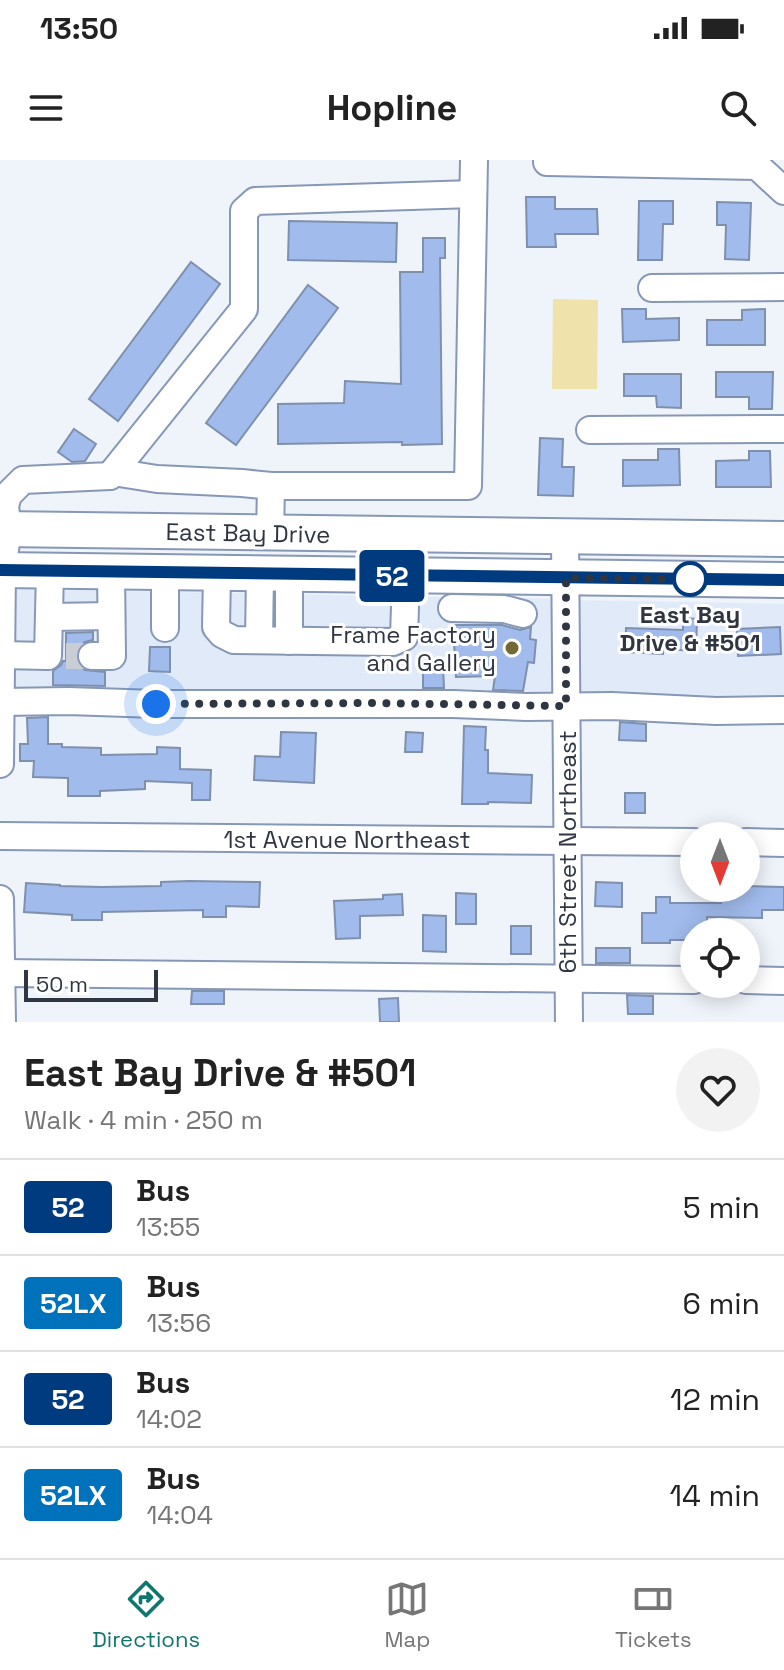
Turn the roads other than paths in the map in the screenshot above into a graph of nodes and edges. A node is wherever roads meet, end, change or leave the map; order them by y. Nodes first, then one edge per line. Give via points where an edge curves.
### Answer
1 (474, 160) edge
2 (594, 161) edge
3 (547, 162) edge
4 (758, 163) edge
5 (784, 191) edge
6 (473, 194) junction
7 (784, 287) edge
8 (652, 288) dead end
9 (784, 429) edge
10 (590, 430) dead end
11 (113, 472) junction
12 (271, 486) junction
13 (4, 529) edge
14 (270, 534) junction
15 (565, 538) junction
16 (784, 539) edge
17 (1, 570) edge
18 (50, 571) junction
19 (111, 572) junction
20 (165, 573) junction
21 (217, 574) junction
22 (275, 574) junction
23 (406, 576) junction
24 (566, 578) junction
25 (784, 580) edge
26 (165, 628) dead end
27 (259, 640) junction
28 (289, 641) junction
29 (56, 642) junction
30 (1, 655) edge
31 (1, 702) edge
32 (566, 706) junction
33 (784, 710) edge
34 (0, 764) edge
35 (0, 836) edge
36 (567, 841) junction
37 (680, 842) edge
38 (760, 842) edge
39 (784, 843) edge
40 (0, 899) edge
41 (1, 973) edge
42 (568, 979) junction
43 (680, 980) edge
44 (760, 980) edge
45 (784, 981) edge
46 (2, 1022) edge
47 (569, 1022) edge

1 - 6 street
2 - 3 street
2 - 4 street
4 - 5 street
6 - 11 street via 255,201 244,211 244,309
6 - 12 street via 468,486
7 - 8 street
9 - 10 street
11 - 12 street
11 - 13 street via 23,480 8,495
12 - 14 street
13 - 14 main road, East Bay Drive
13 - 17 street
14 - 15 main road, East Bay Drive
15 - 16 main road, East Bay Drive
15 - 24 street, 6th Street Northeast
17 - 18 main road, East Bay Drive
17 - 30 street
18 - 19 main road, East Bay Drive
18 - 29 street
19 - 20 main road, East Bay Drive
19 - 29 street via 102,638
20 - 21 main road, East Bay Drive
20 - 26 street
21 - 22 main road, East Bay Drive
21 - 27 street via 216,627 234,640
22 - 23 main road, East Bay Drive
22 - 27 street
22 - 28 street
23 - 24 main road, East Bay Drive via 464,598 511,600
23 - 28 street via 404,637 393,642
24 - 25 main road, East Bay Drive
24 - 32 street, 6th Street Northeast
27 - 28 street
29 - 30 street
30 - 31 street
31 - 32 street
31 - 34 street
32 - 33 street
32 - 36 street, 6th Street Northeast
35 - 36 street, 1st Avenue Northeast
36 - 37 street, 1st Avenue Northeast
36 - 42 street, 6th Street Northeast
38 - 39 street
40 - 41 street
41 - 42 street
41 - 46 street
42 - 43 street
42 - 47 street, 6th Street Northeast
44 - 45 street

